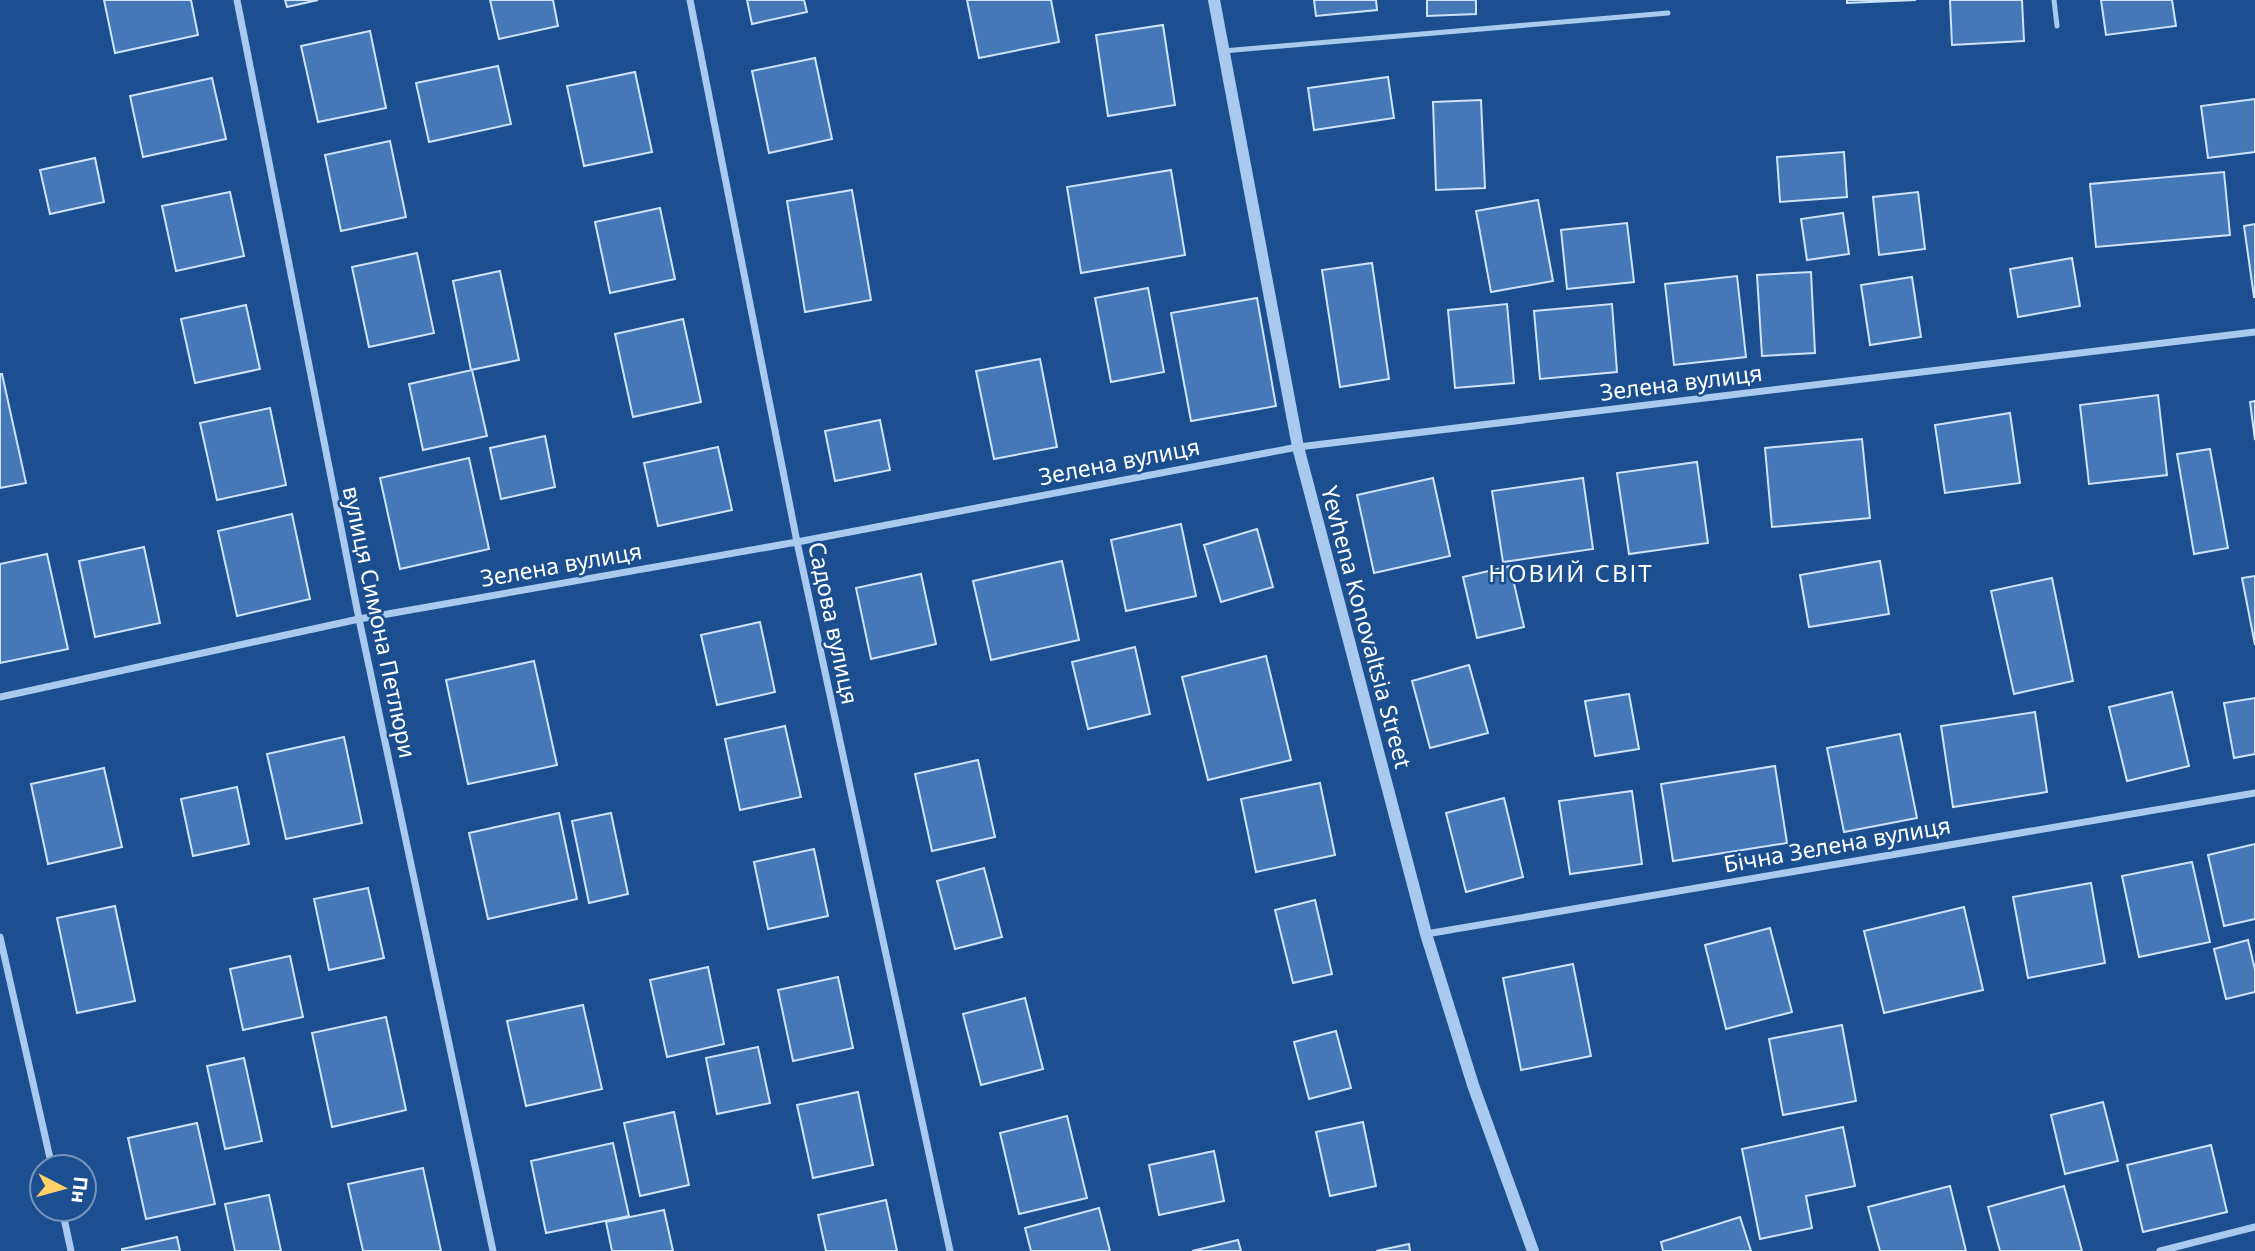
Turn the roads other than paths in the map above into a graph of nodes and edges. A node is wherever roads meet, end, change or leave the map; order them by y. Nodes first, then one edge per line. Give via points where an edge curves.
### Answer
1 (237, 0) edge
2 (691, 0) edge
3 (1214, 0) edge
4 (2054, 0) edge
5 (1668, 13) dead end
6 (2057, 26) dead end
7 (1223, 51) junction
8 (2255, 332) edge
9 (1298, 447) junction
10 (797, 542) junction
11 (359, 619) junction
12 (0, 696) edge
13 (2255, 793) edge
14 (1426, 934) junction
15 (0, 937) edge
16 (49, 1153) edge
17 (65, 1223) edge
18 (2255, 1227) edge
19 (71, 1251) edge
20 (493, 1251) edge
21 (950, 1251) edge
22 (1533, 1251) edge
23 (2160, 1251) edge

1 - 11 street, вулиця Симона Петлюри
2 - 10 street, Садова вулиця
3 - 7 street, Yevhena Konovaltsia Street
4 - 6 lane
5 - 7 lane
7 - 9 street, Yevhena Konovaltsia Street
8 - 9 street, Зелена вулиця
9 - 10 street, Зелена вулиця
9 - 14 street, Yevhena Konovaltsia Street
10 - 11 street, Зелена вулиця
10 - 21 street, Садова вулиця
11 - 12 street, Зелена вулиця
11 - 20 street, вулиця Симона Петлюри
13 - 14 street, Бічна Зелена вулиця
14 - 22 street, Yevhena Konovaltsia Street via 1473,1085
15 - 16 street
17 - 19 street
18 - 23 street

